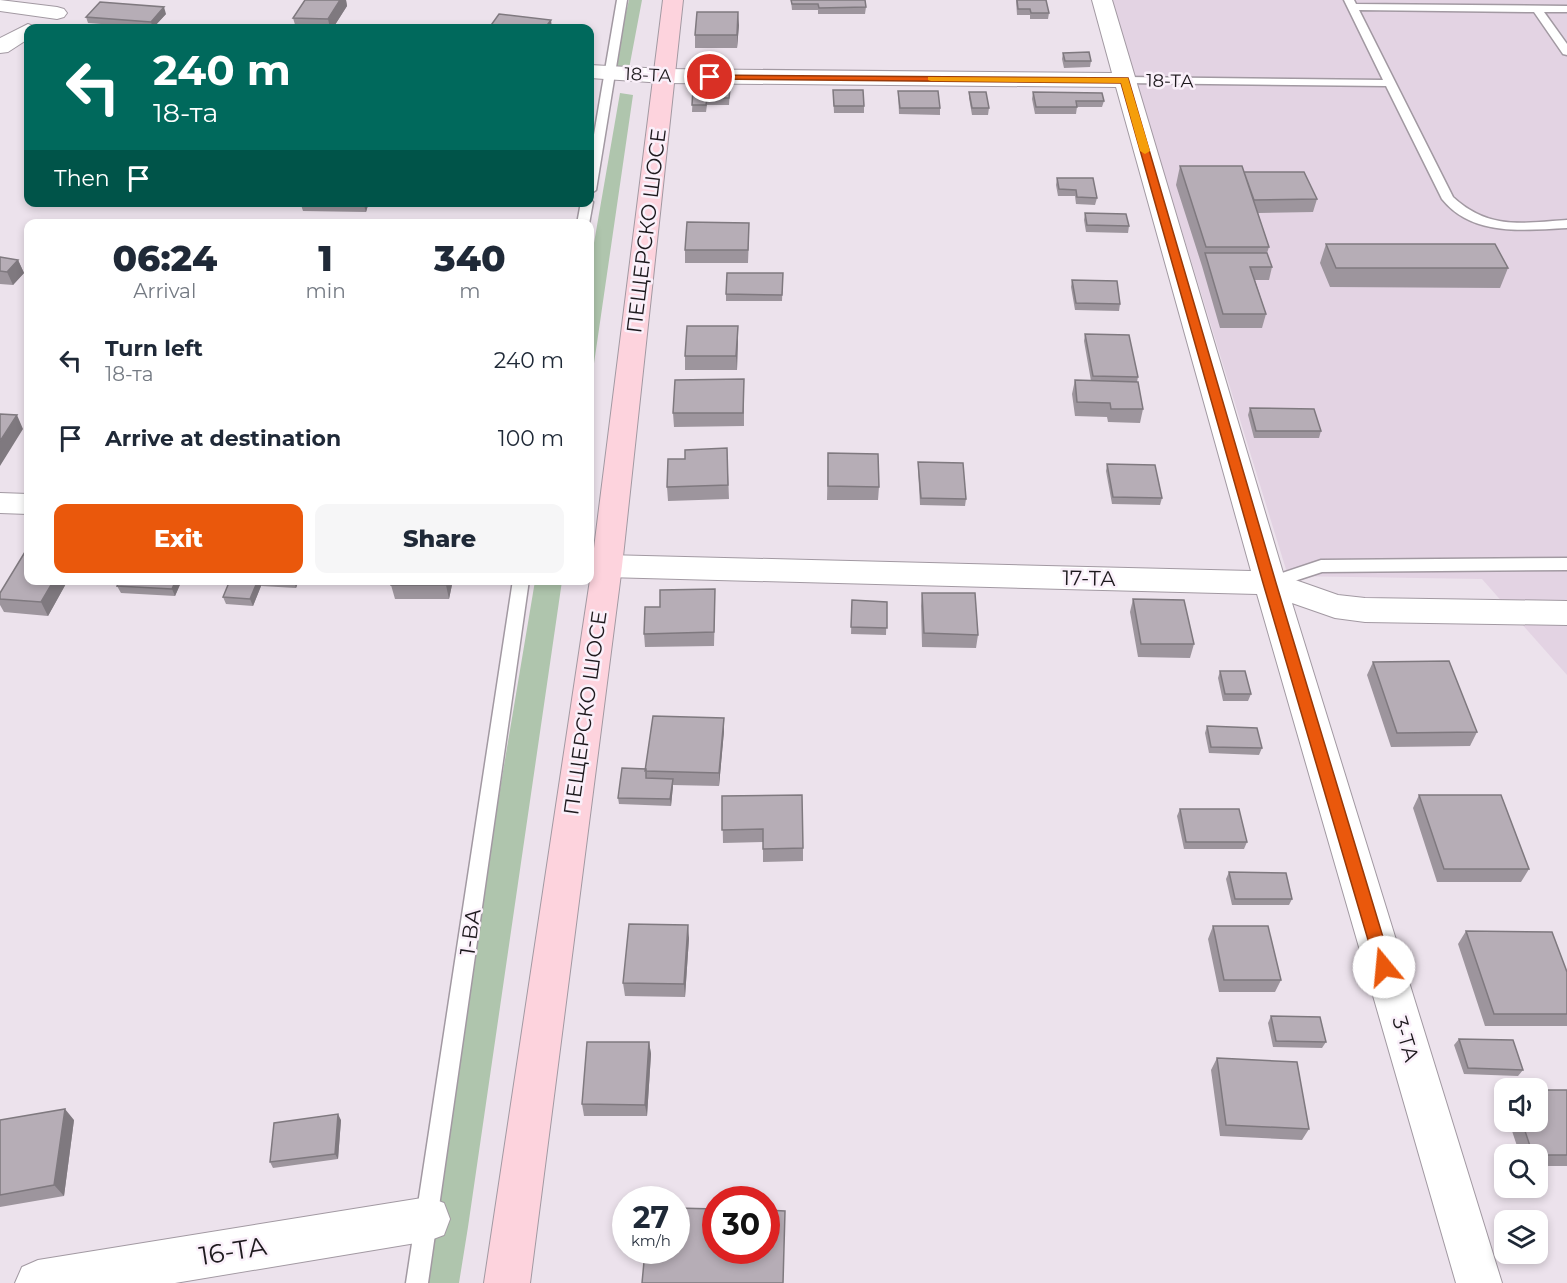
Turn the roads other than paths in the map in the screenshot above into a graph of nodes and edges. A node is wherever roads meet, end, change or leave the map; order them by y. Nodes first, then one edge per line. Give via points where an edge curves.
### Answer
1 (622, 0) edge
2 (674, 0) edge
3 (1102, 0) edge
4 (1350, 3) edge
5 (0, 4) edge
6 (1537, 9) junction
7 (1567, 9) edge
8 (39, 24) edge
9 (0, 30) edge
10 (24, 30) edge
11 (24, 33) edge
12 (0, 47) edge
13 (1567, 52) edge
14 (600, 72) edge
15 (664, 76) junction
16 (1125, 80) junction
17 (1390, 83) junction
18 (594, 143) edge
19 (1567, 224) edge
20 (1567, 564) edge
21 (606, 566) junction
22 (1270, 583) junction
23 (519, 585) edge
24 (1567, 613) edge
25 (428, 1219) junction
26 (38, 1283) edge
27 (417, 1283) edge
28 (507, 1283) edge
29 (1479, 1283) edge

1 - 14 lane
2 - 15 main road, ПЕЩЕРСКО ШОСЕ
3 - 16 street, 3-ТА
4 - 6 lane
4 - 17 lane
5 - 8 street via 65,8
6 - 7 lane
6 - 13 lane
9 - 10 street
11 - 12 street
14 - 15 street, 18-ТА
14 - 18 lane
15 - 16 street, 18-ТА
15 - 21 main road, ПЕЩЕРСКО ШОСЕ
16 - 17 lane, 18-ТА
16 - 22 street, 3-ТА
17 - 19 lane via 1456,208 1491,226
20 - 22 lane via 1321,566
21 - 22 street, 17-ТА
21 - 28 main road, ПЕЩЕРСКО ШОСЕ
22 - 24 street, 17-ТА via 1335,606 1365,610
22 - 29 street, 3-ТА
23 - 25 lane, 1-ВА
25 - 26 street, 16-ТА
25 - 27 lane, 1-ВА

